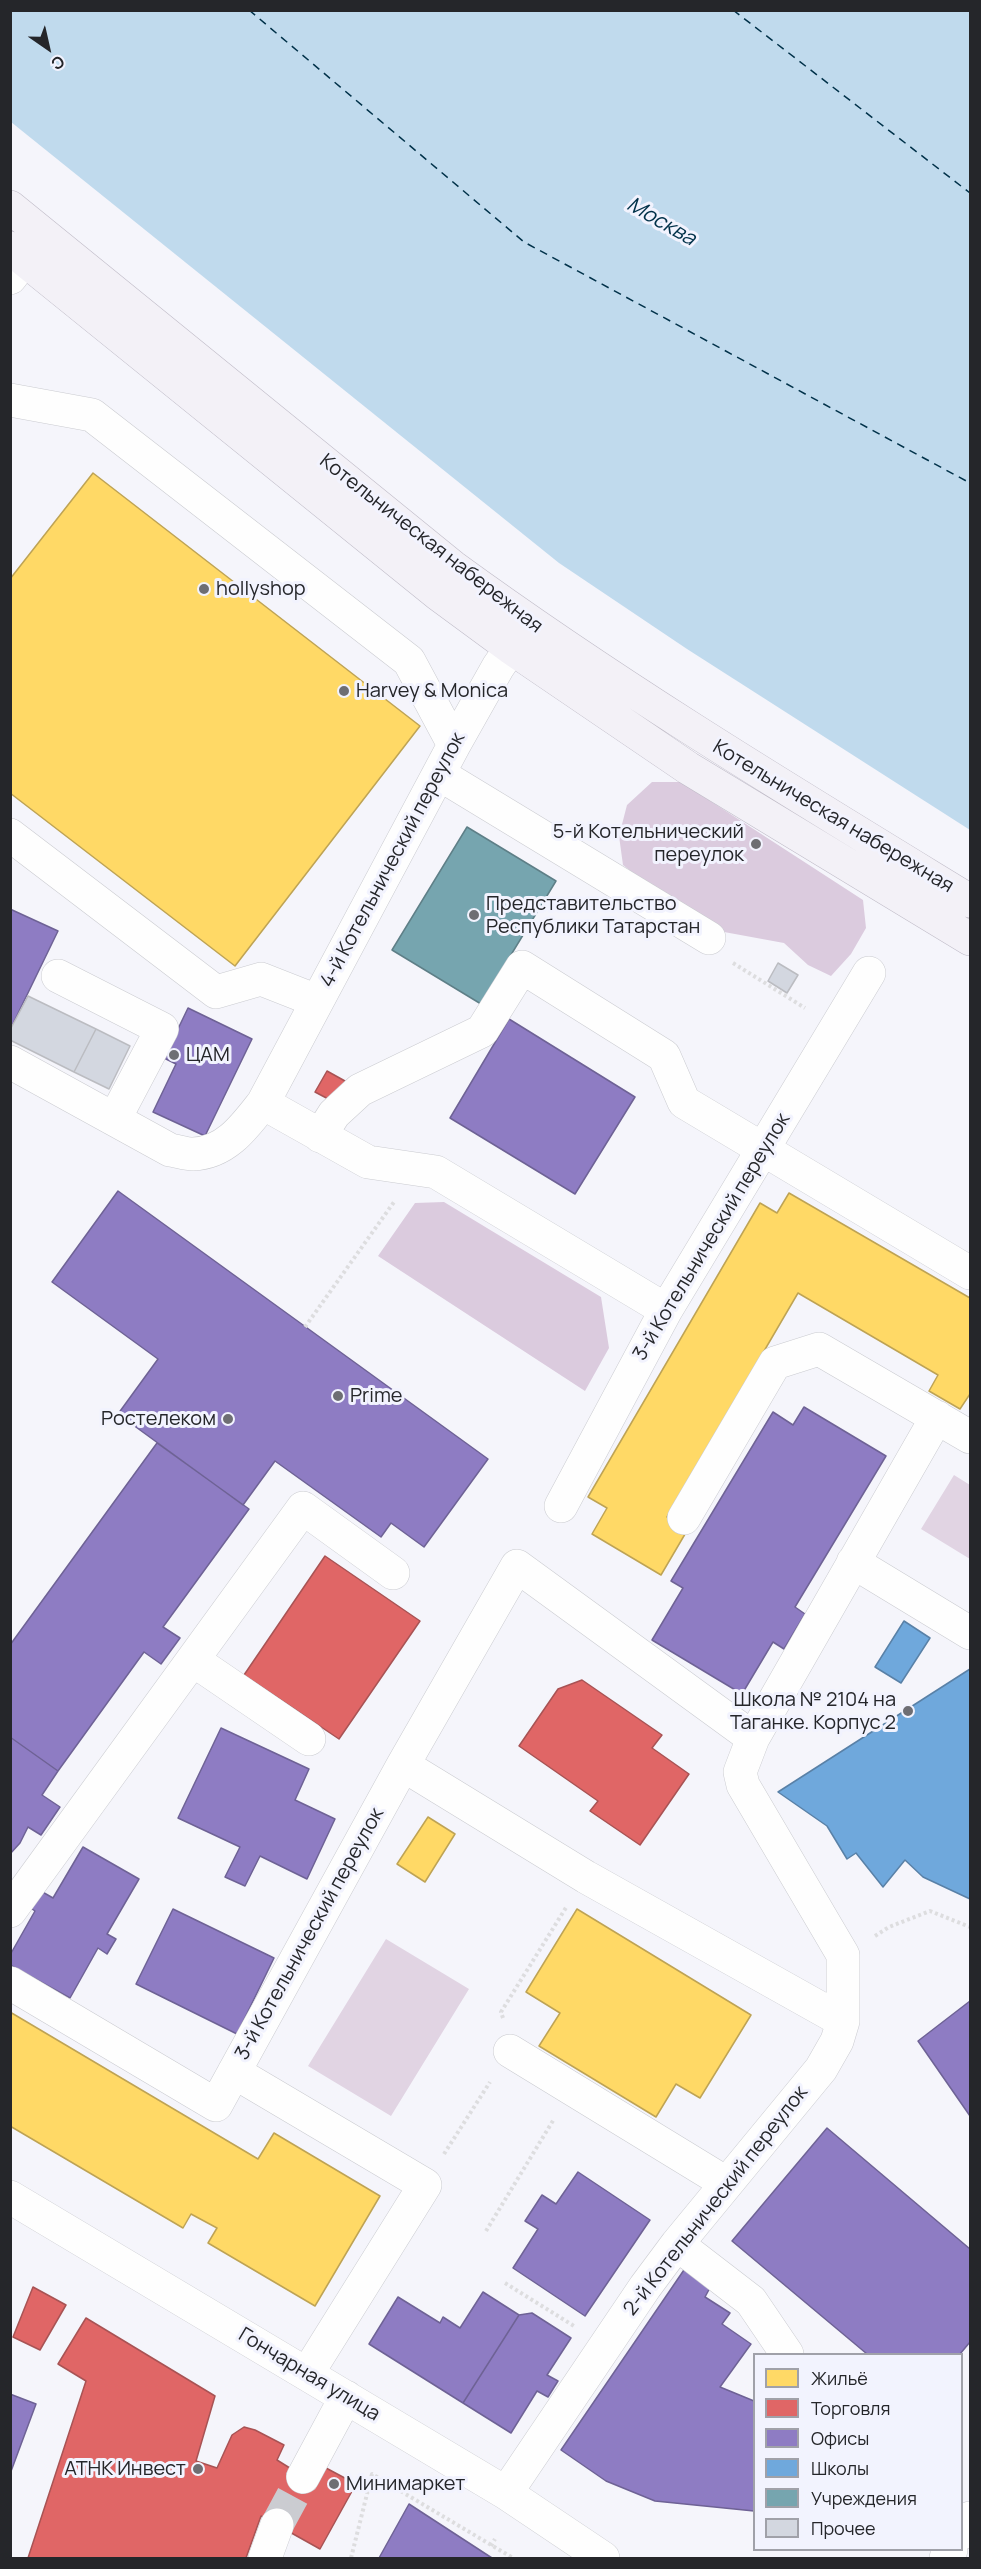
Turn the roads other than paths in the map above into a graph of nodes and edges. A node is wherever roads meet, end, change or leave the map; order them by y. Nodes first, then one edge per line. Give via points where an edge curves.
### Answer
1 (10, 207) edge
2 (22, 255) edge
3 (10, 400) edge
4 (520, 635) junction
5 (454, 745) junction
6 (439, 774) junction
7 (10, 836) edge
8 (970, 901) edge
9 (709, 938) road end
10 (970, 939) edge
11 (870, 973) dead end
12 (58, 976) dead end
13 (317, 1001) junction
14 (10, 1062) edge
15 (264, 1103) junction
16 (115, 1118) junction
17 (320, 1136) junction
18 (764, 1148) junction
19 (970, 1273) edge
20 (666, 1310) junction
21 (937, 1418) junction
22 (970, 1437) edge
23 (561, 1506) dead end
24 (684, 1518) dead end
25 (854, 1562) junction
26 (393, 1573) dead end
27 (970, 1633) edge
28 (193, 1660) junction
29 (309, 1738) dead end
30 (753, 1738) junction
31 (403, 1765) junction
32 (10, 1911) edge
33 (10, 1983) edge
34 (843, 2021) junction
35 (510, 2051) road end
36 (234, 2072) junction
37 (726, 2183) junction
38 (10, 2197) edge
39 (677, 2244) junction
40 (786, 2353) edge
41 (307, 2374) junction
42 (346, 2397) junction
43 (303, 2476) tunnel mouth
44 (506, 2493) junction
45 (277, 2525) tunnel mouth
46 (597, 2557) edge
47 (265, 2559) edge

1 - 2 main road, Котельническая набережная
2 - 4 main road, Котельническая набережная via 438,594
3 - 5 street via 92,415 400,653 409,661
4 - 5 street, 4-й Котельнический переулок
4 - 8 main road, Котельническая набережная via 704,738
4 - 10 main road, Котельническая набережная via 688,768
5 - 6 street, 4-й Котельнический переулок
6 - 9 street
6 - 13 street, 4-й Котельнический переулок
7 - 13 street via 216,992 261,979
11 - 18 street, 3-й Котельнический переулок
12 - 16 street via 162,1029
13 - 15 street, 4-й Котельнический переулок
14 - 16 street, 4-й Котельнический переулок
15 - 16 street, 4-й Котельнический переулок via 238,1135 218,1148 194,1154 170,1150
15 - 17 street
17 - 18 street via 334,1114 360,1090 482,1031 522,967 664,1056 684,1102
17 - 20 street via 368,1162 436,1173
18 - 19 street
18 - 20 street, 3-й Котельнический переулок
20 - 23 street, 3-й Котельнический переулок
21 - 22 street
21 - 24 street via 819,1349 776,1363
21 - 25 street
25 - 27 street
25 - 30 street
26 - 28 street via 303,1508
28 - 29 street
28 - 32 street
30 - 31 street, 3-й Котельнический переулок via 517,1566
30 - 34 street, 2-й Котельнический переулок via 740,1772 743,1785 843,1955
31 - 34 street via 586,1877
31 - 36 street, 3-й Котельнический переулок
33 - 36 street via 216,2104
34 - 37 street, 2-й Котельнический переулок via 837,2042 821,2069
35 - 37 street
36 - 41 street, 3-й Котельнический переулок via 425,2185
37 - 39 street, 2-й Котельнический переулок
38 - 41 street, Гончарная улица
39 - 40 street via 751,2301
39 - 44 street, 2-й Котельнический переулок
41 - 42 street, Гончарная улица
42 - 43 street
42 - 44 street, Гончарная улица
44 - 46 street, Гончарная улица
45 - 47 street

